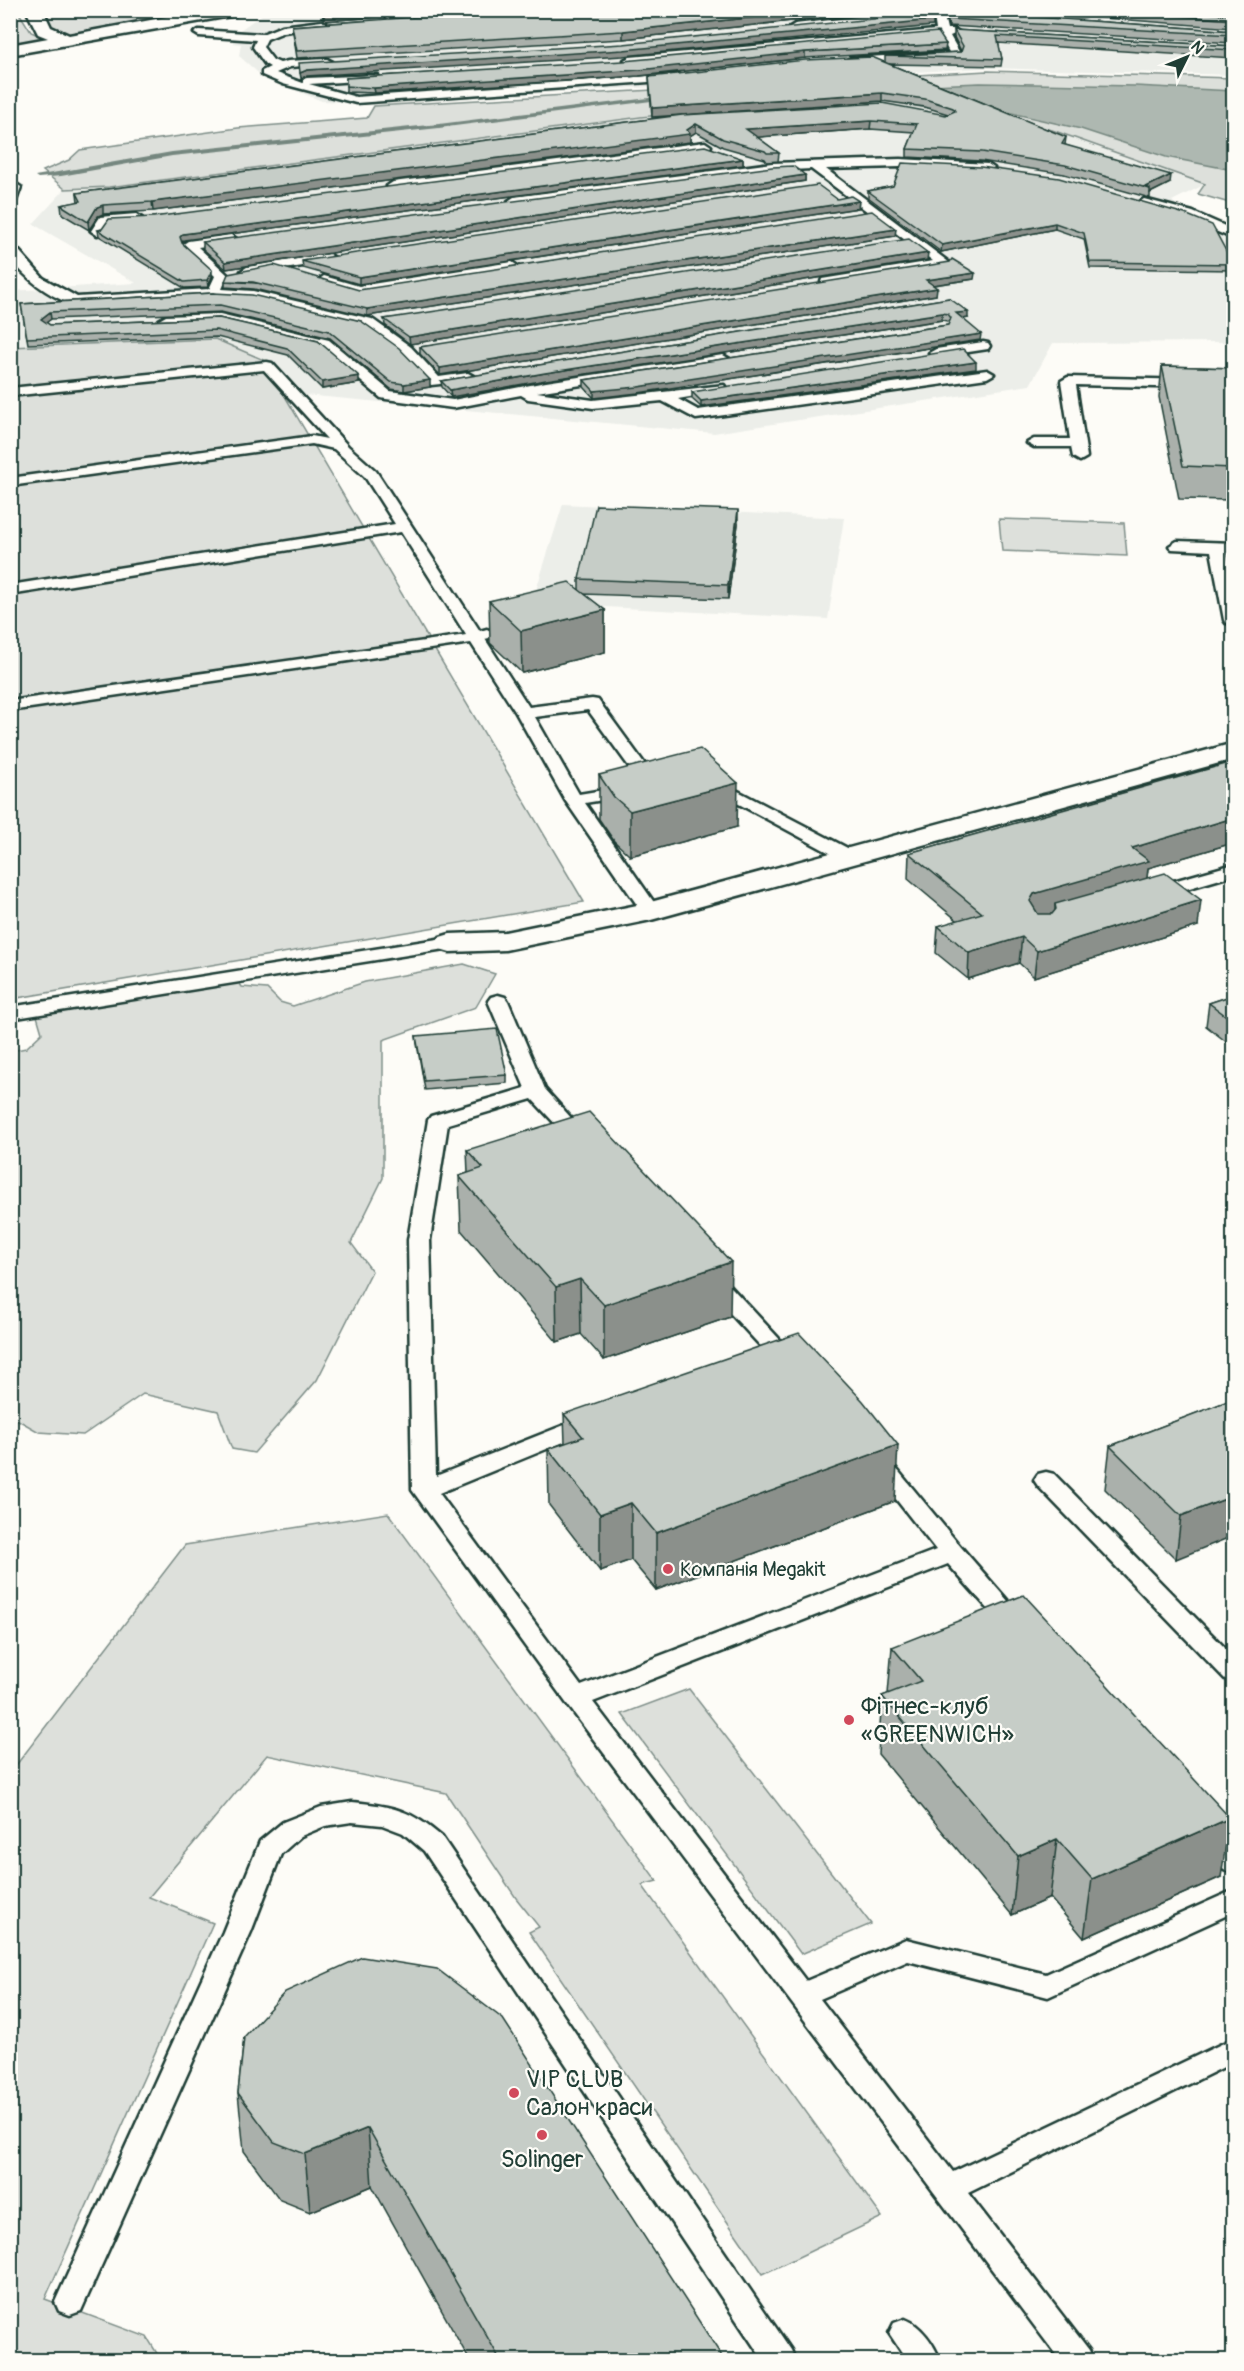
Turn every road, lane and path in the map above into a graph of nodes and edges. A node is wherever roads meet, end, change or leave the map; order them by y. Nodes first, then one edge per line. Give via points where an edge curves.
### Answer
1 (34, 10) edge
2 (236, 10) edge
3 (938, 11) edge
4 (985, 15) edge
5 (333, 24) edge
6 (786, 28) edge
7 (942, 31) junction
8 (966, 32) edge
9 (199, 33) dead end
10 (263, 37) junction
11 (67, 40) junction
12 (10, 50) edge
13 (336, 61) edge
14 (622, 61) edge
15 (840, 61) edge
16 (280, 68) junction
17 (383, 76) edge
18 (687, 76) edge
19 (287, 82) junction
20 (687, 132) edge
21 (734, 158) edge
22 (900, 163) junction
23 (813, 165) junction
24 (772, 167) junction
25 (1004, 171) edge
26 (848, 180) junction
27 (15, 187) dead end
28 (814, 187) edge
29 (376, 189) edge
30 (1135, 200) edge
31 (10, 201) edge
32 (504, 203) edge
33 (874, 211) junction
34 (851, 215) edge
35 (153, 217) edge
36 (97, 231) edge
37 (1233, 234) edge
38 (247, 237) edge
39 (912, 239) junction
40 (889, 243) edge
41 (10, 248) edge
42 (343, 256) edge
43 (523, 265) edge
44 (273, 266) junction
45 (222, 275) junction
46 (815, 284) edge
47 (214, 292) junction
48 (390, 318) edge
49 (152, 321) edge
50 (367, 322) junction
51 (983, 346) edge
52 (924, 355) edge
53 (733, 358) edge
54 (483, 374) edge
55 (987, 374) dead end
56 (436, 382) junction
57 (1233, 385) edge
58 (735, 386) edge
59 (10, 393) edge
60 (511, 393) junction
61 (664, 397) junction
62 (420, 400) junction
63 (1034, 443) dead end
64 (345, 451) junction
65 (10, 482) edge
66 (405, 527) junction
67 (1177, 546) dead end
68 (1226, 548) edge
69 (10, 590) edge
70 (1232, 620) dead end
71 (505, 627) edge
72 (475, 639) junction
73 (10, 706) edge
74 (524, 713) junction
75 (1233, 751) edge
76 (701, 777) edge
77 (672, 782) edge
78 (652, 786) junction
79 (574, 800) junction
80 (849, 856) junction
81 (1233, 869) edge
82 (1139, 897) edge
83 (651, 910) junction
84 (450, 943) joint
85 (498, 1002) dead end
86 (10, 1013) edge
87 (536, 1091) junction
88 (600, 1160) edge
89 (696, 1263) edge
90 (754, 1357) edge
91 (611, 1414) edge
92 (862, 1443) edge
93 (1046, 1480) dead end
94 (424, 1490) junction
95 (952, 1553) junction
96 (1032, 1642) edge
97 (1233, 1673) edge
98 (576, 1698) junction
99 (1193, 1819) edge
100 (1233, 1863) edge
101 (1233, 1899) edge
102 (802, 1995) junction
103 (1233, 2049) edge
104 (949, 2188) junction
105 (70, 2302) dead end
106 (905, 2333) dead end
107 (780, 2361) edge
108 (926, 2361) edge
109 (1078, 2361) edge

1 - 11 street via 44,30
2 - 11 street
3 - 4 lane
3 - 6 lane
3 - 7 lane
5 - 10 lane via 282,29
7 - 8 lane
7 - 14 lane
7 - 15 lane via 956,55
9 - 10 lane
10 - 16 lane via 258,47 269,62
11 - 12 street
13 - 16 lane
16 - 19 lane via 266,73
17 - 19 lane
18 - 19 lane via 356,100
20 - 29 lane via 710,148
21 - 24 lane
22 - 23 lane
22 - 25 lane
22 - 26 lane
23 - 24 lane
23 - 26 lane
24 - 32 lane
26 - 28 lane
26 - 33 lane
27 - 31 lane
30 - 37 lane via 1190,215
33 - 34 lane
33 - 39 lane
35 - 36 lane via 104,220
38 - 45 lane via 188,245
39 - 40 lane
39 - 46 lane via 944,263
41 - 47 lane via 24,271 56,294 76,301
42 - 44 lane
43 - 44 lane via 359,290
44 - 45 lane
45 - 47 lane
47 - 50 lane via 253,295
48 - 50 lane
49 - 62 lane via 220,318 324,343 386,395
50 - 56 lane via 412,349
51 - 52 lane
53 - 60 lane
54 - 56 lane
55 - 61 lane via 696,415
56 - 62 lane
57 - 63 lane via 1068,381 1079,450
58 - 61 lane
59 - 64 lane via 267,366
60 - 61 lane via 593,405
60 - 62 lane via 453,404
64 - 65 lane via 332,443 312,440
64 - 66 lane via 371,474
66 - 69 lane
66 - 72 lane
67 - 68 lane
68 - 70 lane
71 - 72 lane
72 - 73 lane
72 - 74 lane
74 - 78 lane via 592,704
74 - 79 lane
75 - 80 street
76 - 80 lane
77 - 78 lane
78 - 79 lane
79 - 83 lane
80 - 83 street
81 - 82 lane
83 - 84 street via 505,941
84 - 86 lane
85 - 87 lane
87 - 88 lane
87 - 94 lane via 438,1120 419,1240
89 - 90 lane via 786,1361
91 - 94 lane
92 - 95 lane
93 - 97 lane
94 - 98 lane
95 - 96 lane
95 - 98 lane
98 - 102 lane
99 - 100 lane
101 - 102 lane via 1048,1986 906,1950
102 - 104 lane
103 - 104 lane
104 - 109 lane
105 - 107 lane via 237,1932 270,1848 292,1829 321,1817 352,1812 385,1815 403,1822 433,1844
106 - 108 lane

